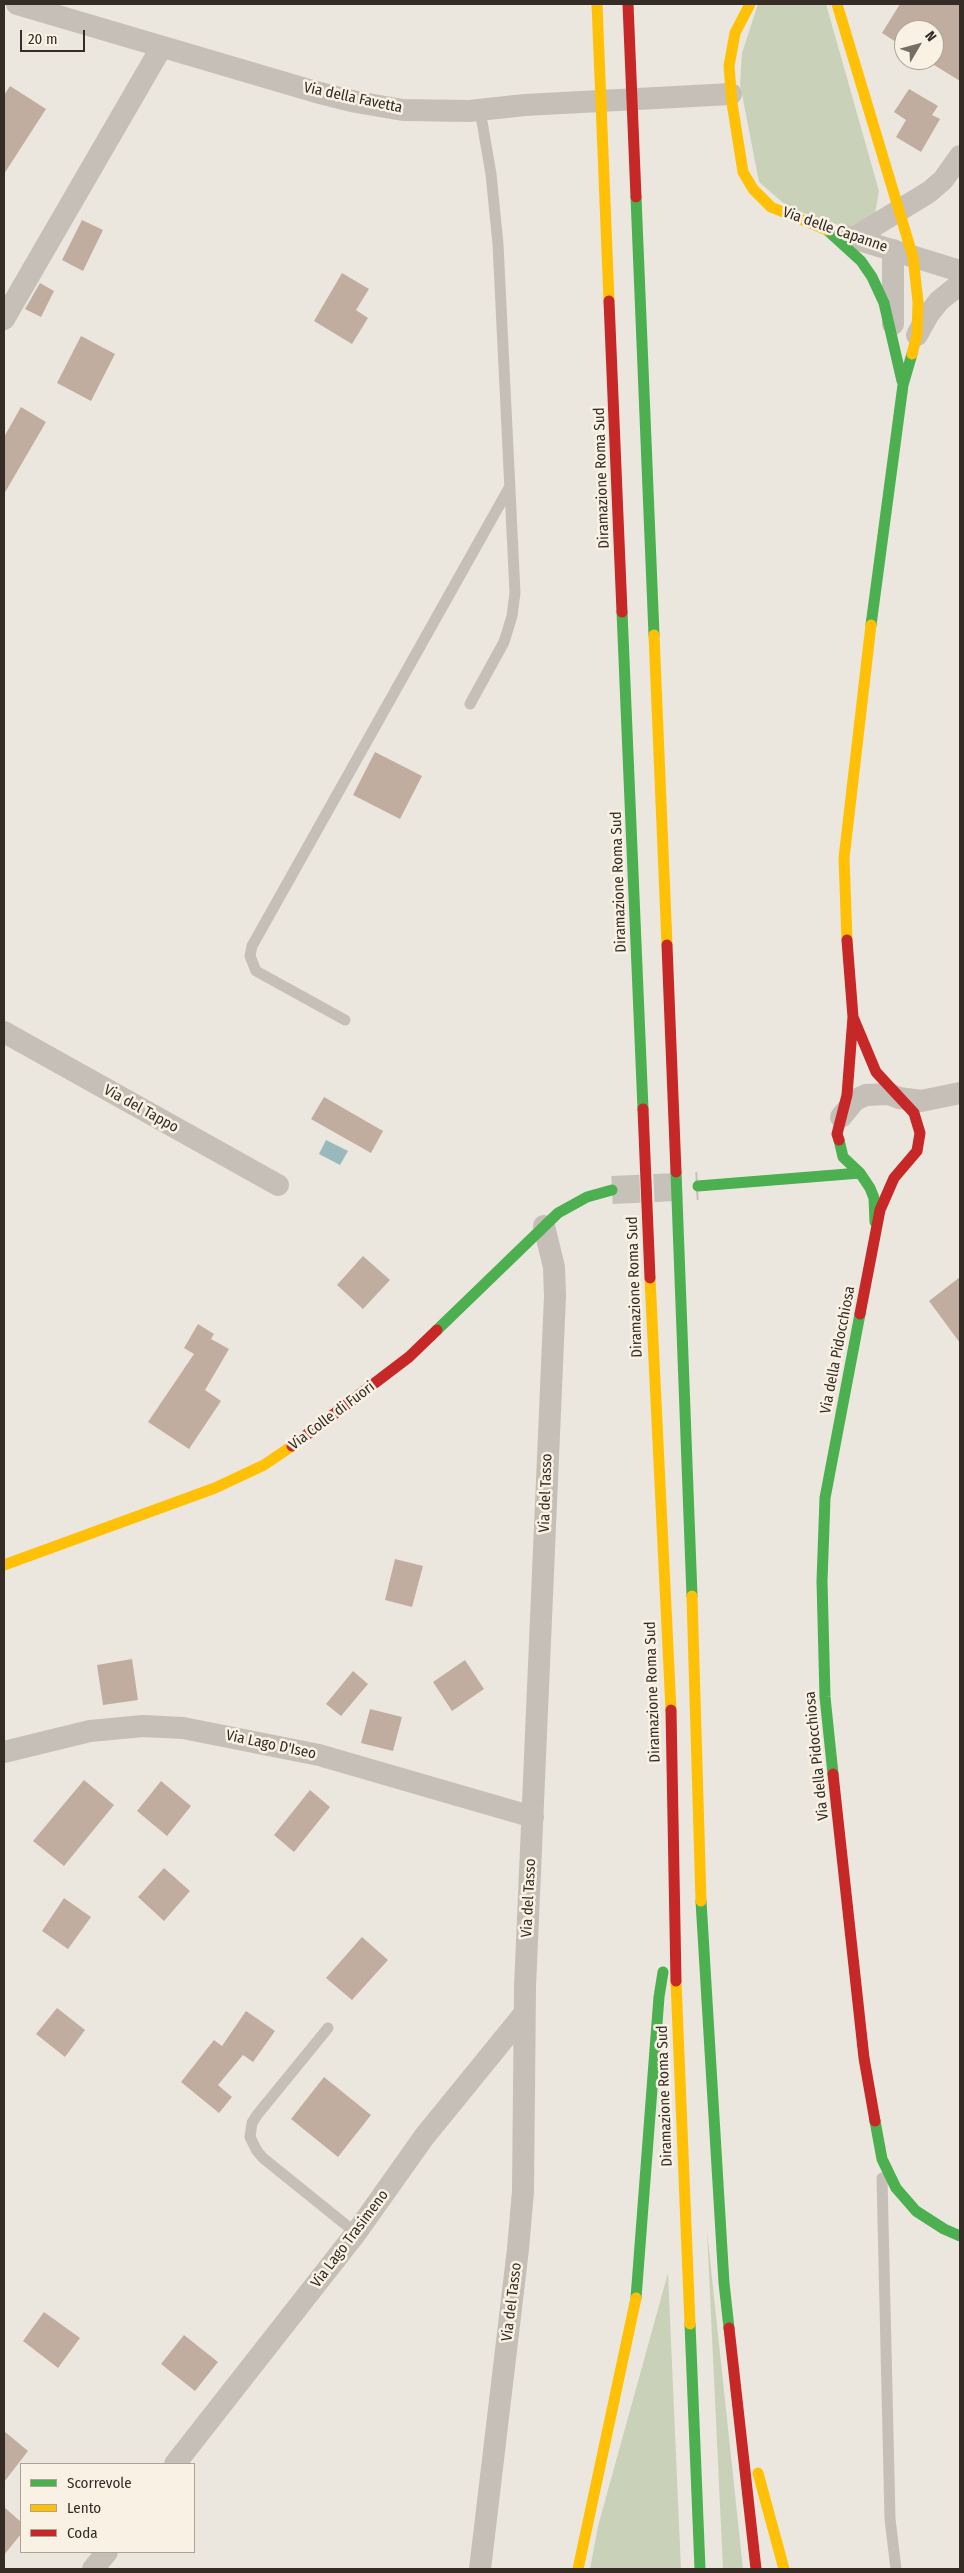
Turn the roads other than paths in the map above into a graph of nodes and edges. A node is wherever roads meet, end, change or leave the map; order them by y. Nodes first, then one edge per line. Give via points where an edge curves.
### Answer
1 (17, 4) edge
2 (597, 4) edge
3 (628, 4) edge
4 (750, 4) edge
5 (838, 4) edge
6 (161, 48) junction
7 (731, 94) junction
8 (480, 110) junction
9 (960, 156) edge
10 (900, 210) junction
11 (831, 232) junction
12 (854, 238) junction
13 (903, 254) junction
14 (960, 271) edge
15 (960, 284) edge
16 (4, 319) edge
17 (892, 331) junction
18 (917, 335) junction
19 (903, 385) junction
20 (509, 488) junction
21 (470, 704) dead end
22 (853, 1017) junction
23 (345, 1020) dead end
24 (4, 1032) edge
25 (958, 1094) edge
26 (899, 1098) junction
27 (839, 1125) junction
28 (920, 1133) junction
29 (829, 1149) dead end
30 (818, 1162) dead end
31 (899, 1172) junction
32 (860, 1173) junction
33 (789, 1179) junction
34 (278, 1185) dead end
35 (698, 1186) tunnel mouth
36 (612, 1190) tunnel mouth
37 (544, 1226) junction
38 (874, 1238) junction
39 (4, 1565) edge
40 (4, 1752) edge
41 (533, 1817) junction
42 (673, 1902) junction
43 (524, 2014) junction
44 (328, 2028) dead end
45 (882, 2159) junction
46 (356, 2234) junction
47 (960, 2236) edge
48 (732, 2354) junction
49 (177, 2463) edge
50 (106, 2553) edge
51 (93, 2569) edge
52 (480, 2569) edge
53 (578, 2569) edge
54 (700, 2569) edge
55 (756, 2569) edge
56 (784, 2569) edge
57 (896, 2569) edge

1 - 6 street, Via della Favetta
2 - 42 main road, Diramazione Roma Sud via 658,1496 671,1716
3 - 48 main road via 688,1467 700,1891 718,2212
4 - 7 main road, Via delle Capanne via 731,49
5 - 10 main road
6 - 8 street, Via della Favetta via 356,102 429,111
6 - 16 street
7 - 8 street, Via della Favetta
7 - 11 main road, Via delle Capanne via 741,165 753,189 777,210
8 - 20 lane via 498,244
9 - 10 street via 936,187
10 - 12 street
10 - 13 main road
11 - 12 street, Via delle Capanne
11 - 17 main road via 854,252 872,277
12 - 13 street, Via delle Capanne
13 - 14 street, Via delle Capanne
13 - 17 street
13 - 18 main road via 918,302
15 - 18 street via 939,301
17 - 19 main road
18 - 19 main road
19 - 22 main road via 846,839 844,903
20 - 21 lane via 515,581 513,611 500,649
20 - 23 lane via 252,946 250,956 256,970
22 - 26 main road via 876,1072
22 - 27 main road via 847,1095
24 - 34 street, Via del Tappo
25 - 26 street via 929,1101
25 - 28 street via 931,1118
26 - 27 street via 877,1093 866,1095 851,1103
26 - 28 main road via 914,1113
27 - 29 main road
27 - 32 main road via 838,1146 843,1157
28 - 31 main road via 913,1159
30 - 33 main road
31 - 32 street via 883,1177
31 - 38 main road, Via della Pidocchiosa via 884,1197
32 - 33 main road
32 - 38 main road, Via della Pidocchiosa via 867,1180 874,1198
33 - 35 main road
36 - 37 main road, Via Colle di Fuori via 577,1202
37 - 39 main road, Via Colle di Fuori via 409,1357 270,1461 221,1486
37 - 41 street, Via del Tasso via 554,1266 554,1296
38 - 45 main road, Via della Pidocchiosa via 825,1498 822,1600 825,1697 852,1952 864,2058
40 - 41 street, Via Lago D'Iseo via 90,1731 143,1726 188,1728 319,1755
41 - 43 street, Via del Tasso
42 - 53 main road via 659,1997 638,2288
42 - 54 main road, Diramazione Roma Sud
43 - 46 street, Via Lago Trasimeno via 424,2137
43 - 52 street, Via del Tasso via 522,2214
44 - 46 lane via 256,2115 250,2137 263,2158
45 - 47 main road, Via della Pidocchiosa via 896,2188 916,2211
45 - 57 lane via 890,2519
46 - 49 street, Via Lago Trasimeno
48 - 55 main road
48 - 56 main road via 755,2460
50 - 51 street

